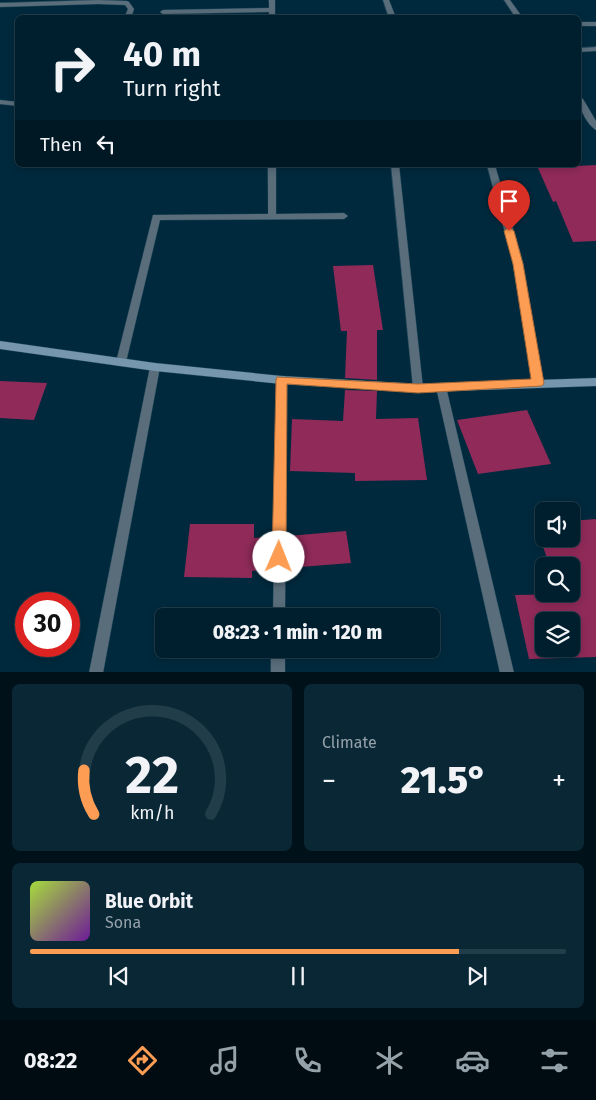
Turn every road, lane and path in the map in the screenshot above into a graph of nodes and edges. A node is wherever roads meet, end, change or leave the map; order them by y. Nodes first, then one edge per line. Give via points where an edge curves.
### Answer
1 (272, 0) edge
2 (386, 0) edge
3 (507, 0) edge
4 (0, 5) edge
5 (163, 12) dead end
6 (272, 14) edge
7 (129, 15) edge
8 (392, 15) edge
9 (518, 15) edge
10 (581, 24) edge
11 (596, 24) edge
12 (596, 49) edge
13 (581, 50) edge
14 (0, 102) edge
15 (581, 102) edge
16 (15, 104) edge
17 (596, 128) edge
18 (272, 167) edge
19 (395, 167) edge
20 (492, 167) edge
21 (344, 216) dead end
22 (272, 217) junction
23 (0, 345) edge
24 (121, 362) junction
25 (155, 367) junction
26 (282, 380) junction
27 (596, 382) edge
28 (538, 383) junction
29 (441, 387) junction
30 (418, 388) junction
31 (279, 608) edge
32 (278, 658) edge
33 (96, 672) edge
34 (278, 672) edge
35 (507, 672) edge

1 - 6 street
2 - 8 street
3 - 9 street
4 - 7 street via 127,3 132,9
5 - 6 street
10 - 11 street
12 - 13 street
14 - 16 street
15 - 17 street
18 - 22 street
19 - 30 street
20 - 28 street via 518,264
21 - 22 street
22 - 24 street via 156,217
23 - 24 street
24 - 25 street
25 - 26 street
25 - 33 street
26 - 30 street
26 - 31 street
27 - 28 street
28 - 29 street
29 - 30 street
29 - 35 street
32 - 34 street

